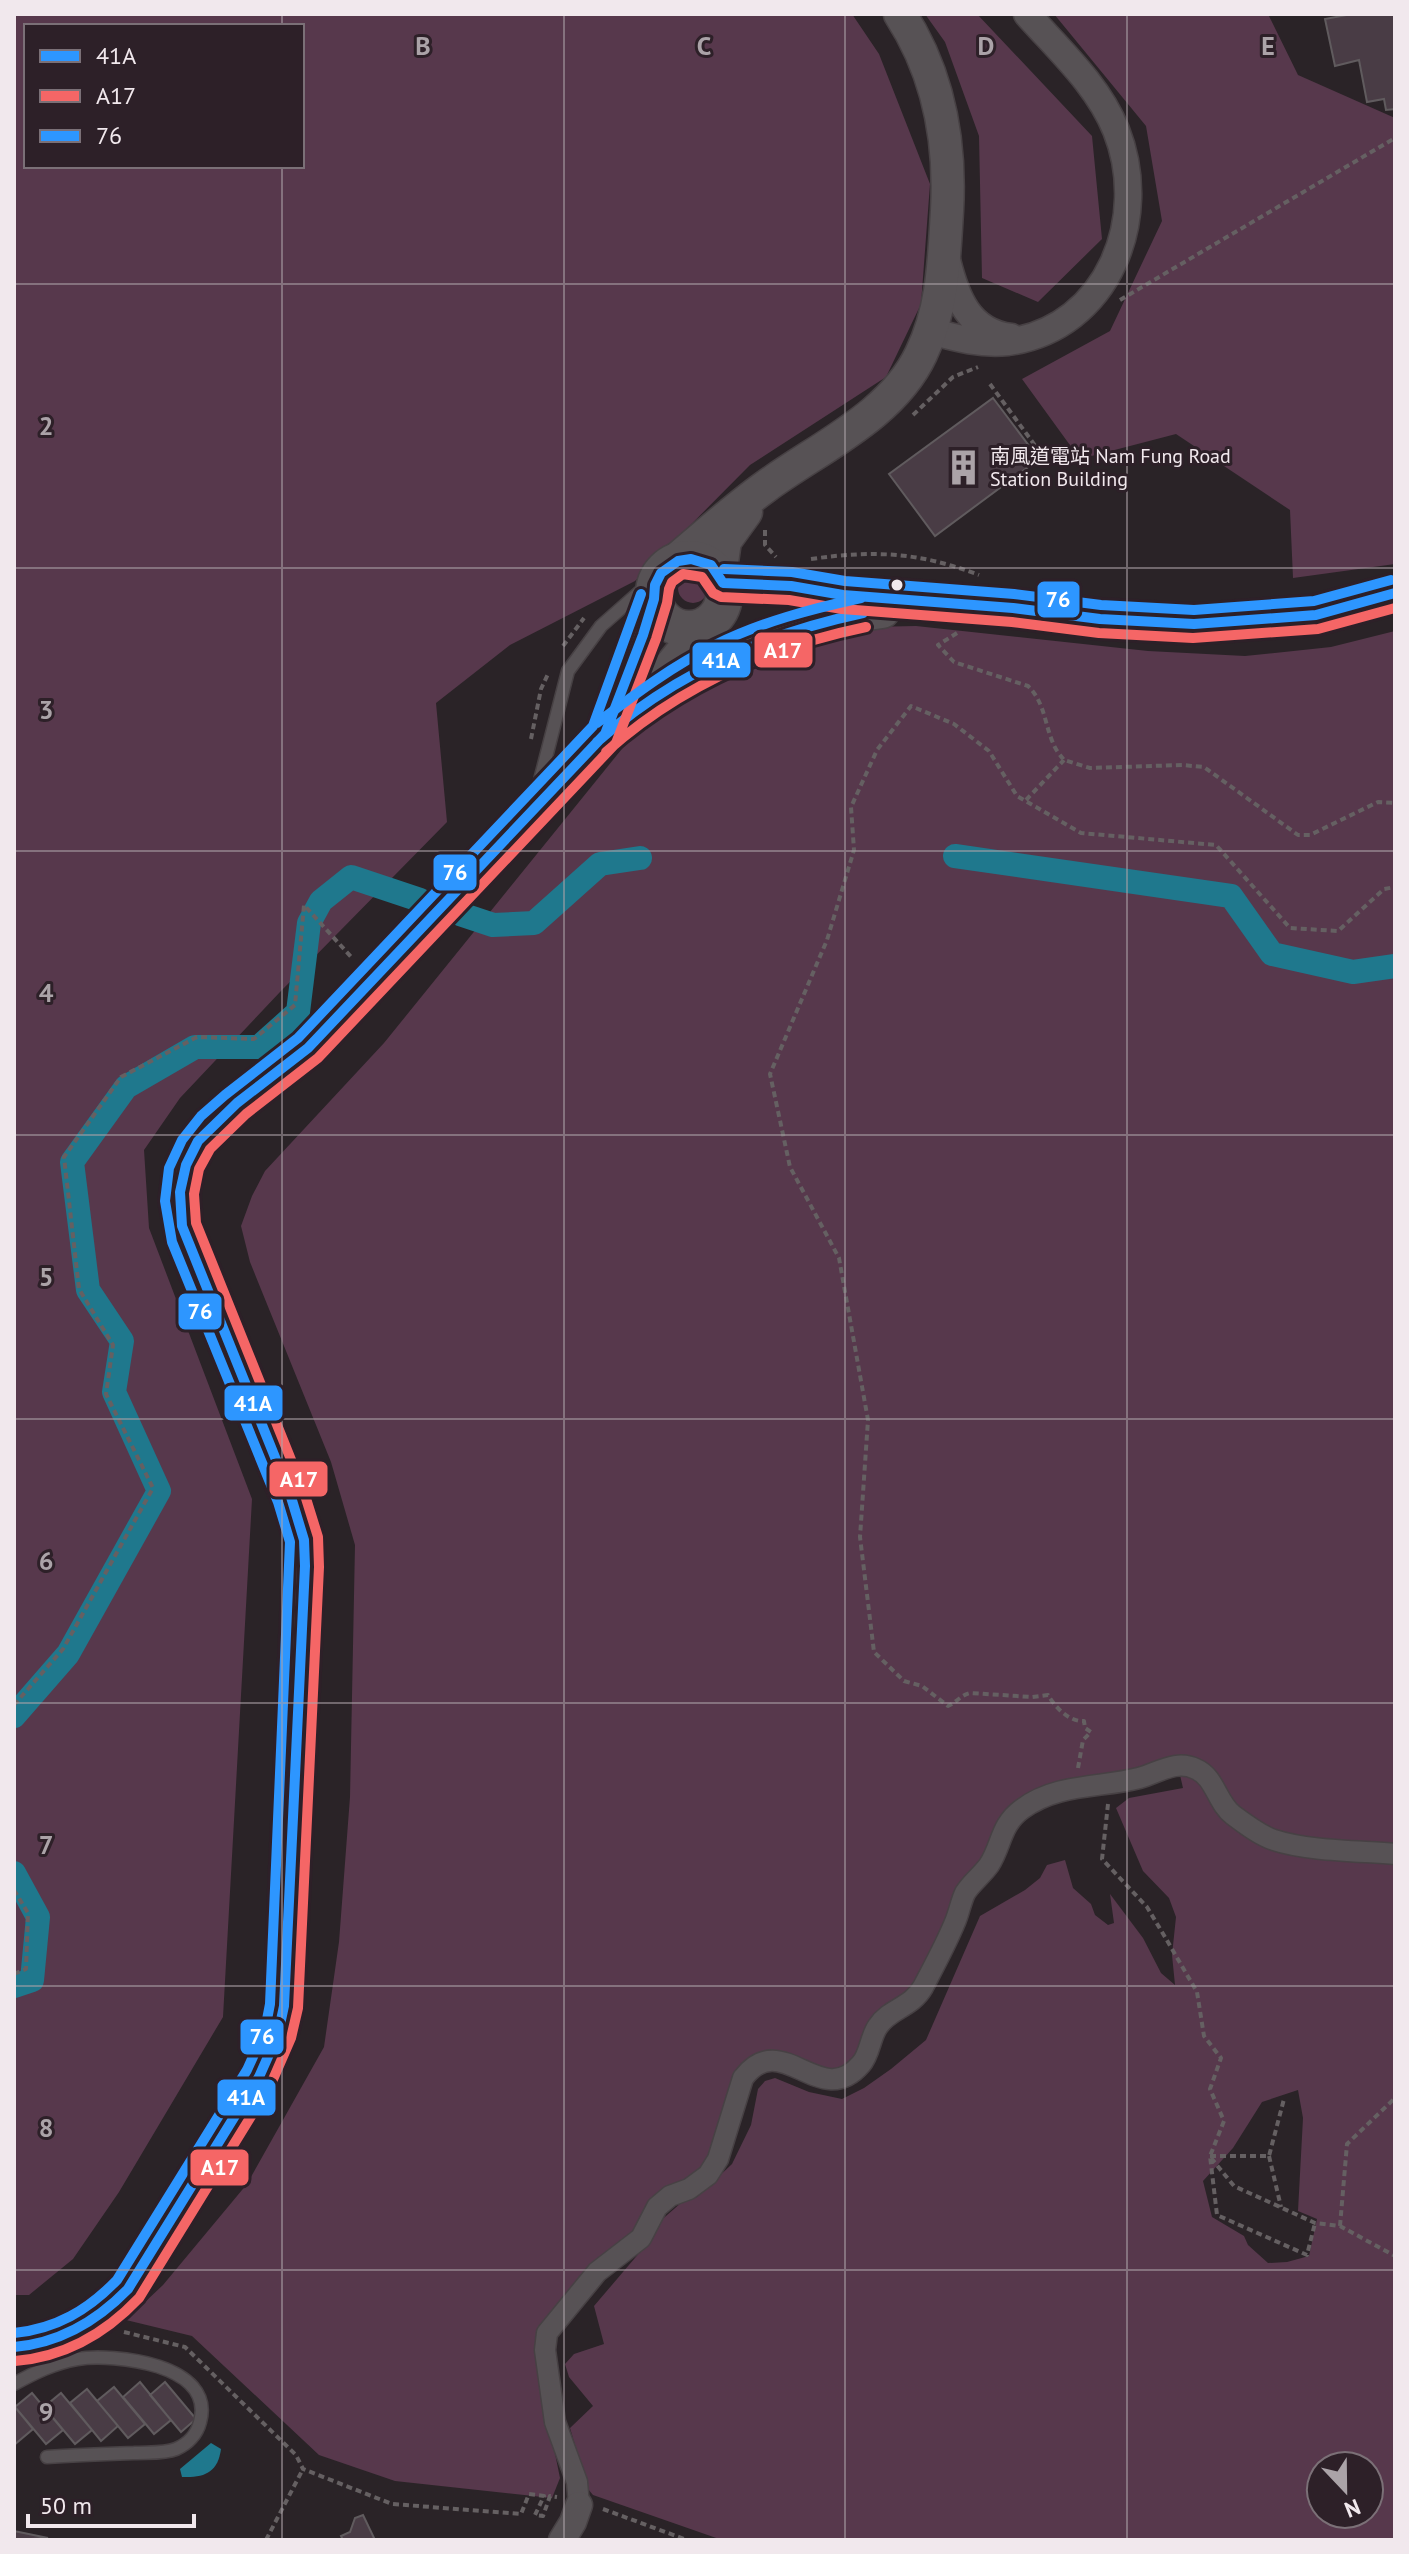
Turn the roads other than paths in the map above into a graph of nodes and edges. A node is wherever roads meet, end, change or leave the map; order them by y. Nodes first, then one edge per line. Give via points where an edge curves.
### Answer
1 (900, 14) edge
2 (1027, 14) edge
3 (945, 253) junction
4 (930, 331) junction
5 (1024, 339) junction
6 (764, 487) junction
7 (662, 578) junction
8 (1395, 593) edge
9 (717, 600) junction
10 (953, 616) junction
11 (605, 734) junction
12 (530, 814) junction
13 (1395, 1854) edge
14 (14, 2347) edge
15 (14, 2384) edge
16 (47, 2457) dead end
17 (579, 2505) joint
18 (562, 2540) edge

1 - 3 street via 925,62 941,112 948,185
2 - 5 street via 1105,108 1123,151 1129,208 1122,241 1098,290 1058,325
3 - 4 street
3 - 5 street via 958,299 973,320 1004,336
4 - 5 street via 989,343
4 - 6 street via 910,373 884,403
6 - 7 street
6 - 9 street via 725,541
7 - 9 main road via 685,559 711,565
7 - 9 main road via 663,617 674,626 694,629
7 - 11 main road
7 - 12 lane via 601,626 568,671
8 - 10 main road via 1316,615 1194,624
9 - 10 main road via 843,595
9 - 11 main road via 673,666
10 - 11 main road via 861,613 802,626 703,666
11 - 12 main road
12 - 14 main road via 308,1048 211,1124 183,1168 178,1202 185,1238 304,1540 284,2006 259,2077 128,2289 68,2334
13 - 17 street via 1273,1840 1231,1814 1199,1769 1180,1764 1139,1778 1075,1786 1023,1808 1003,1828 990,1863 965,1893 921,1991 878,2026 863,2062 850,2073 826,2079 773,2060 751,2067 708,2175 657,2207 641,2238 597,2272 547,2333 555,2422 577,2482
15 - 16 lane via 59,2363 116,2357 160,2367 196,2391 199,2427 173,2450
17 - 18 street

